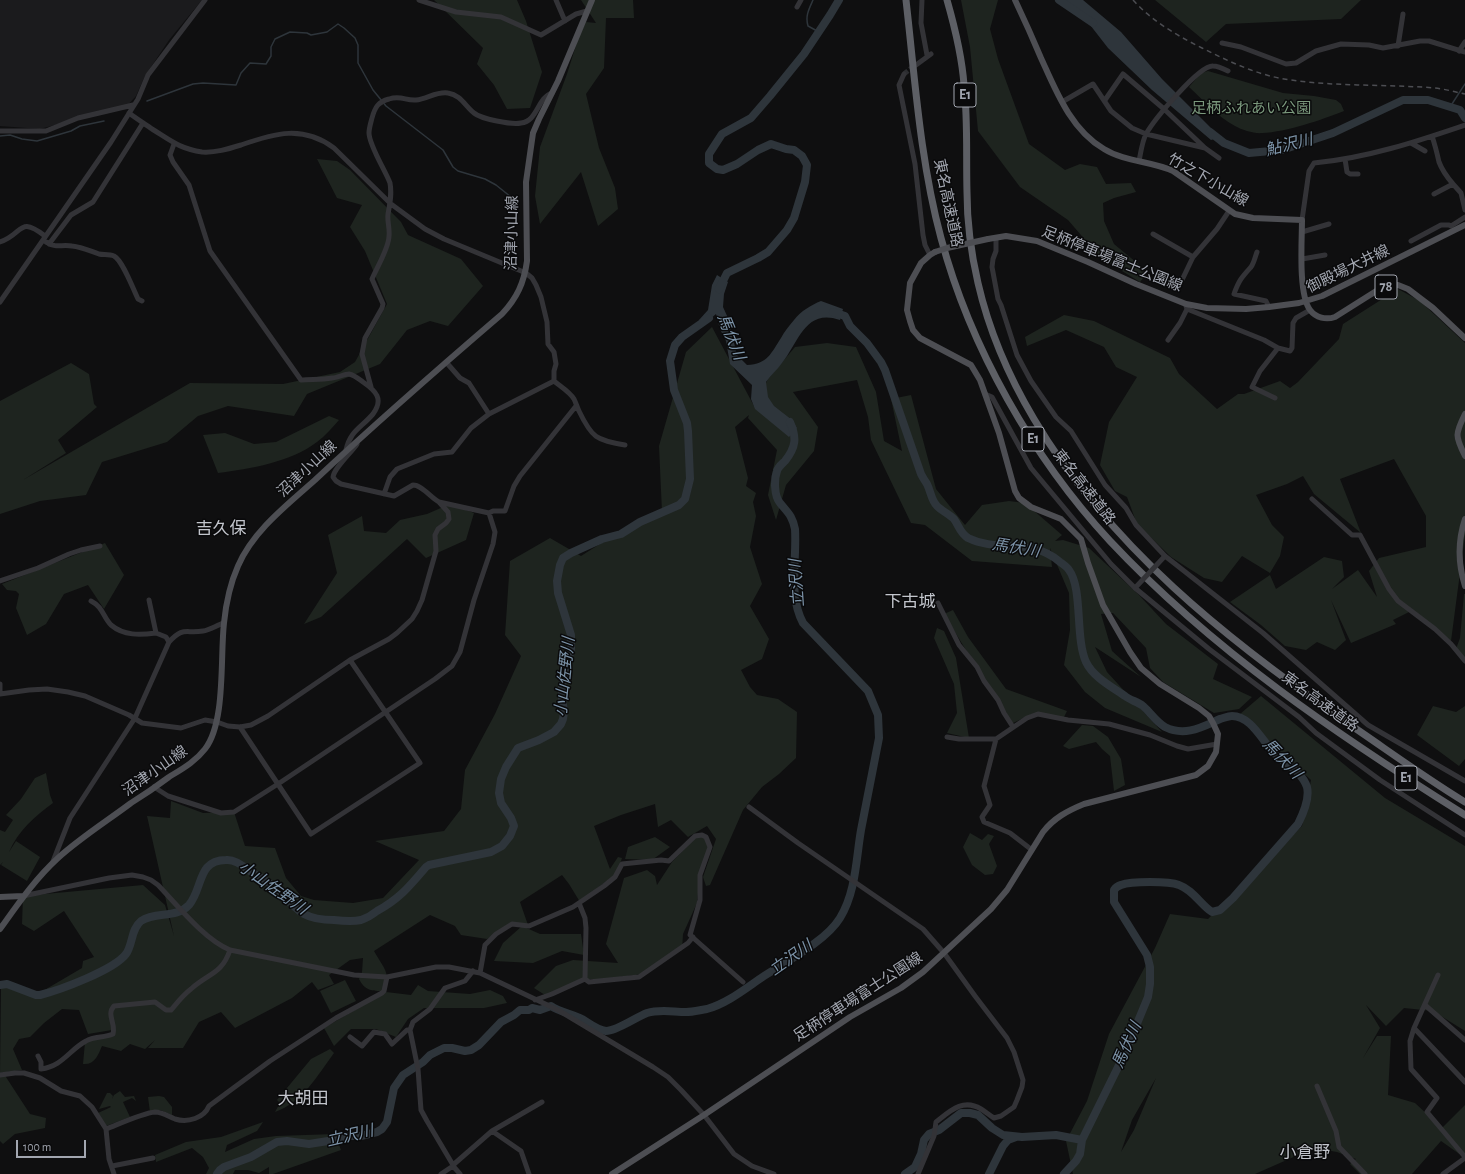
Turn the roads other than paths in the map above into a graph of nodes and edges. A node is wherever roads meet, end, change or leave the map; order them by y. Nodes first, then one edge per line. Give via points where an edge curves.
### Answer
1 (205, 0) edge
2 (419, 0) edge
3 (556, 0) edge
4 (592, 0) edge
5 (801, 0) edge
6 (906, 0) edge
7 (922, 0) edge
8 (947, 0) edge
9 (1015, 0) edge
10 (797, 7) dead end
11 (588, 10) junction
12 (1403, 14) dead end
13 (565, 21) junction
14 (1465, 42) edge
15 (1222, 43) dead end
16 (1398, 46) junction
17 (1459, 51) junction
18 (1465, 52) edge
19 (916, 65) tunnel mouth
20 (1228, 71) dead end
21 (904, 74) tunnel mouth
22 (552, 93) junction
23 (1105, 100) junction
24 (1062, 102) junction
25 (134, 105) junction
26 (1165, 108) junction
27 (129, 113) junction
28 (143, 123) junction
29 (1463, 126) edge
30 (0, 131) edge
31 (1146, 134) junction
32 (1432, 136) junction
33 (1411, 143) junction
34 (174, 144) junction
35 (1205, 148) junction
36 (1425, 151) dead end
37 (1219, 158) dead end
38 (1344, 159) junction
39 (1139, 161) junction
40 (1358, 174) dead end
41 (1453, 184) junction
42 (1434, 194) dead end
43 (391, 204) junction
44 (1465, 210) edge
45 (1229, 211) junction
46 (1465, 217) edge
47 (1302, 220) junction
48 (1329, 224) dead end
49 (1465, 225) edge
50 (1302, 232) junction
51 (1153, 234) dead end
52 (44, 238) junction
53 (996, 238) junction
54 (1411, 240) dead end
55 (0, 242) edge
56 (49, 244) junction
57 (1257, 252) dead end
58 (932, 253) junction
59 (1325, 255) dead end
60 (1193, 257) junction
61 (1302, 259) junction
62 (526, 273) junction
63 (1182, 280) dead end
64 (1306, 300) junction
65 (142, 301) dead end
66 (0, 302) edge
67 (1186, 306) junction
68 (1269, 307) junction
69 (1310, 310) junction
70 (1465, 338) edge
71 (1168, 340) dead end
72 (1278, 348) junction
73 (446, 362) junction
74 (554, 381) junction
75 (371, 387) junction
76 (985, 394) junction
77 (1274, 398) dead end
78 (576, 406) junction
79 (489, 414) junction
80 (1465, 414) edge
81 (362, 436) junction
82 (625, 444) dead end
83 (346, 450) junction
84 (1465, 456) edge
85 (384, 494) junction
86 (1312, 499) dead end
87 (439, 502) junction
88 (489, 513) junction
89 (1465, 519) edge
90 (100, 546) dead end
91 (1165, 556) junction
92 (0, 581) edge
93 (1465, 586) edge
94 (1135, 588) junction
95 (148, 600) dead end
96 (91, 601) dead end
97 (938, 603) dead end
98 (224, 622) junction
99 (156, 633) junction
100 (169, 642) junction
101 (350, 660) junction
102 (1465, 661) edge
103 (0, 684) edge
104 (0, 694) edge
105 (386, 711) junction
106 (135, 718) junction
107 (217, 722) junction
108 (1013, 726) junction
109 (240, 727) junction
110 (947, 737) dead end
111 (996, 739) junction
112 (1218, 744) junction
113 (1465, 781) edge
114 (278, 784) junction
115 (154, 788) junction
116 (1465, 802) edge
117 (749, 807) dead end
118 (1465, 815) edge
119 (1465, 835) edge
120 (1032, 850) junction
121 (51, 865) junction
122 (23, 896) junction
123 (0, 897) edge
124 (579, 903) junction
125 (0, 929) edge
126 (693, 937) junction
127 (230, 950) junction
128 (944, 953) junction
129 (473, 971) junction
130 (480, 973) junction
131 (1438, 975) dead end
132 (387, 977) junction
133 (585, 979) junction
134 (743, 982) dead end
135 (535, 1000) junction
136 (1425, 1005) junction
137 (1414, 1028) junction
138 (410, 1030) junction
139 (350, 1037) dead end
140 (1465, 1040) edge
141 (38, 1056) dead end
142 (41, 1069) junction
143 (0, 1075) edge
144 (36, 1078) junction
145 (1465, 1082) edge
146 (1317, 1086) dead end
147 (542, 1102) dead end
148 (704, 1115) junction
149 (106, 1129) junction
150 (492, 1131) junction
151 (1465, 1157) edge
152 (153, 1158) dead end
153 (453, 1165) junction
154 (112, 1166) junction
155 (114, 1174) edge
156 (441, 1174) edge
157 (460, 1174) edge
158 (529, 1174) edge
159 (612, 1174) edge
160 (774, 1174) edge
161 (918, 1174) edge
162 (1364, 1174) edge
163 (1442, 1174) edge

1 - 25 street via 148,75
2 - 13 street via 456,12 501,17 541,34
3 - 13 street
4 - 11 main road, 沼津小山線
5 - 10 street
6 - 118 highway, 東名高速道路 / E1 via 917,108 926,165 948,263 970,322 996,377 1047,461 1109,540 1205,630 1322,721
7 - 19 street via 921,23 929,54
8 - 116 highway, 東名高速道路 / E1 via 959,47 964,84 967,209 978,285 1005,364 1049,444 1077,484 1117,531 1169,584 1302,692
9 - 24 main road, 竹之下小山線
11 - 13 street
11 - 22 main road, 沼津小山線
12 - 16 street
14 - 17 street
15 - 16 street via 1241,47 1286,64 1296,63 1316,51 1341,44 1383,48
16 - 17 street via 1430,41
17 - 18 street
20 - 26 street via 1213,66 1206,68
21 - 58 street via 899,85 915,164 924,240
22 - 43 street via 547,95 528,121 520,124 474,114 463,100 449,93 438,93 415,100 399,97 380,103 374,108 369,132 390,183
22 - 62 main road, 沼津小山線 via 533,133 529,157 526,182
23 - 24 street via 1093,84
23 - 26 street via 1123,74
23 - 31 street via 1124,123
24 - 39 main road, 竹之下小山線 via 1075,122 1096,144 1115,155
25 - 27 street
25 - 30 street via 78,118 46,131
26 - 31 street
26 - 35 street
27 - 28 street
27 - 52 street
28 - 34 street
28 - 56 street via 93,202 71,215
29 - 32 street
31 - 35 street
31 - 39 street
32 - 33 street
32 - 41 street via 1439,161
33 - 36 street
33 - 38 street
34 - 43 street via 196,151 214,152 275,134 294,133 311,136 324,140 334,148
34 - 75 street via 170,155 172,162 189,185 210,251 301,380 333,378 348,374
35 - 37 street
38 - 40 street via 1347,172
38 - 47 street via 1314,163 1309,170
39 - 45 main road, 竹之下小山線 via 1173,171
41 - 42 street
41 - 44 street via 1461,193
43 - 62 street via 425,229 444,239
43 - 75 street via 388,214 390,237 372,279 383,304 365,338 362,354
45 - 47 main road, 竹之下小山線 via 1243,217
45 - 60 street
46 - 54 street via 1450,226 1441,225
47 - 50 main road
48 - 50 street
49 - 64 main road, 御殿場大井線 / 78 via 1322,296
50 - 61 main road
51 - 60 street
52 - 55 street via 34,227 27,226
52 - 56 street
52 - 66 street
53 - 58 main road, 足柄停車場富士公園線, bridge
53 - 67 main road, 足柄停車場富士公園線 via 1006,236 1037,241
53 - 91 street via 992,267 998,299 1017,355 1031,381 1056,417 1071,431 1105,485 1126,508 1136,525
56 - 65 street via 58,247 72,246 114,256
57 - 68 street via 1252,266 1244,273 1234,294 1266,301
58 - 76 main road, 足柄停車場富士公園線 via 921,263 910,283 907,310 913,330 920,338 971,365
59 - 61 street
60 - 63 street
61 - 64 main road
62 - 73 main road, 沼津小山線 via 512,303
62 - 74 street via 532,278 542,297 548,344 554,352 556,364
64 - 68 main road, 足柄停車場富士公園線
64 - 69 main road, 御殿場大井線
67 - 68 main road, 足柄停車場富士公園線 via 1246,309
67 - 71 street via 1180,323
67 - 72 street
69 - 70 main road, 御殿場大井線 / 78 via 1327,320 1381,288 1398,285 1408,289
69 - 72 street via 1296,318 1293,323 1290,352
72 - 77 street via 1260,371 1252,387
73 - 79 street via 460,378 469,383
73 - 81 main road, 沼津小山線
74 - 78 street via 574,398
74 - 79 street
75 - 83 street via 377,395 377,408 351,436
76 - 94 street via 992,397 1032,468 1111,564
76 - 112 main road, 足柄停車場富士公園線 via 1019,498 1031,507 1061,519 1081,539 1103,605 1137,662 1156,681 1209,716 1218,734
78 - 82 street via 589,430 599,439
78 - 88 street via 520,476 505,511 493,510
79 - 85 street via 471,428 452,452 434,454 397,469 390,477
80 - 84 main road via 1456,433
81 - 83 main road, 沼津小山線
81 - 85 street via 334,472 333,477 345,486
83 - 98 main road, 沼津小山線 via 266,525 243,554 232,579
85 - 87 street via 394,496 417,485
86 - 102 street via 1352,535 1360,535 1388,589 1398,601 1435,629
87 - 88 street
87 - 101 street via 448,512 449,519 435,535 436,551 417,611 397,633
88 - 105 street via 495,532 493,544 456,661 446,671
89 - 93 main road via 1461,529 1459,553
90 - 92 street via 69,554
91 - 94 street, bridge
91 - 113 street via 1263,633 1368,725
94 - 119 street via 1316,733 1380,780
95 - 99 street
96 - 99 street via 100,607 111,624 123,632 137,635
97 - 108 street via 959,645 977,667
98 - 100 street via 205,631 182,632
98 - 107 main road, 沼津小山線
99 - 100 street via 166,637
100 - 106 street
101 - 105 street
101 - 109 street via 268,716 251,725
103 - 104 street
104 - 106 street via 47,689 68,692 85,696
105 - 114 street
105 - 114 street via 420,763 311,834
106 - 107 street via 142,723 180,728 205,720
106 - 121 street via 76,806
107 - 109 street
107 - 115 main road, 沼津小山線 via 211,741 192,763
108 - 111 street
108 - 112 street via 1038,714 1109,724 1188,749
109 - 114 street
110 - 111 street
111 - 120 street via 984,786 990,805 982,817 984,822 1010,833
112 - 120 main road, 足柄停車場富士公園線 via 1208,766 1196,775 1069,810 1050,823
114 - 115 street via 234,812 227,813 168,796
115 - 121 main road, 沼津小山線 via 75,844
117 - 128 street via 923,929
120 - 128 main road, 足柄停車場富士公園線 via 1007,890 991,909
121 - 122 main road, 沼津小山線
122 - 123 main road
122 - 125 main road, 沼津小山線
122 - 127 street via 132,874 158,885 215,942
124 - 126 street via 604,886 615,876 622,864 669,861 695,836 702,835 708,840 710,847 700,875 699,905 690,935
124 - 130 street via 529,926 512,924 496,934 485,945
124 - 133 street via 586,928
126 - 133 street via 639,977 589,982
126 - 134 street
127 - 132 street via 354,975
127 - 142 street via 228,958 219,970 191,988 171,1010 166,1010 155,1002 114,1006 110,1014 113,1034 86,1040 63,1061
128 - 148 main road, 足柄停車場富士公園線 via 900,988 850,1017
128 - 161 street via 1007,1038 1023,1080 1014,1107 1001,1116 994,1118 976,1106 968,1104 954,1108 936,1122 934,1136
129 - 130 street
129 - 132 street via 436,967
129 - 138 street via 465,981 445,988 430,1009 414,1022
130 - 135 street
131 - 136 street
132 - 149 street via 382,993 336,1018 270,1061 209,1106 203,1116 190,1120 176,1119 156,1112 143,1114
133 - 135 street
135 - 148 street via 558,1010 668,1078
136 - 137 street
136 - 140 street
137 - 145 street
137 - 151 street via 1410,1040 1411,1069 1437,1098 1427,1112
138 - 139 street via 392,1044 385,1034 374,1032 362,1046
138 - 153 street via 418,1069 422,1110
141 - 142 street
142 - 144 street
143 - 144 street via 24,1073
144 - 149 street via 80,1096 92,1107
146 - 162 street via 1336,1131 1339,1147
147 - 150 street
148 - 159 main road, 足柄停車場富士公園線
148 - 160 street via 734,1154 752,1166
149 - 154 street via 108,1159
150 - 153 street
150 - 158 street via 521,1151
151 - 163 street
152 - 154 street
153 - 156 street
153 - 157 street
154 - 155 street

